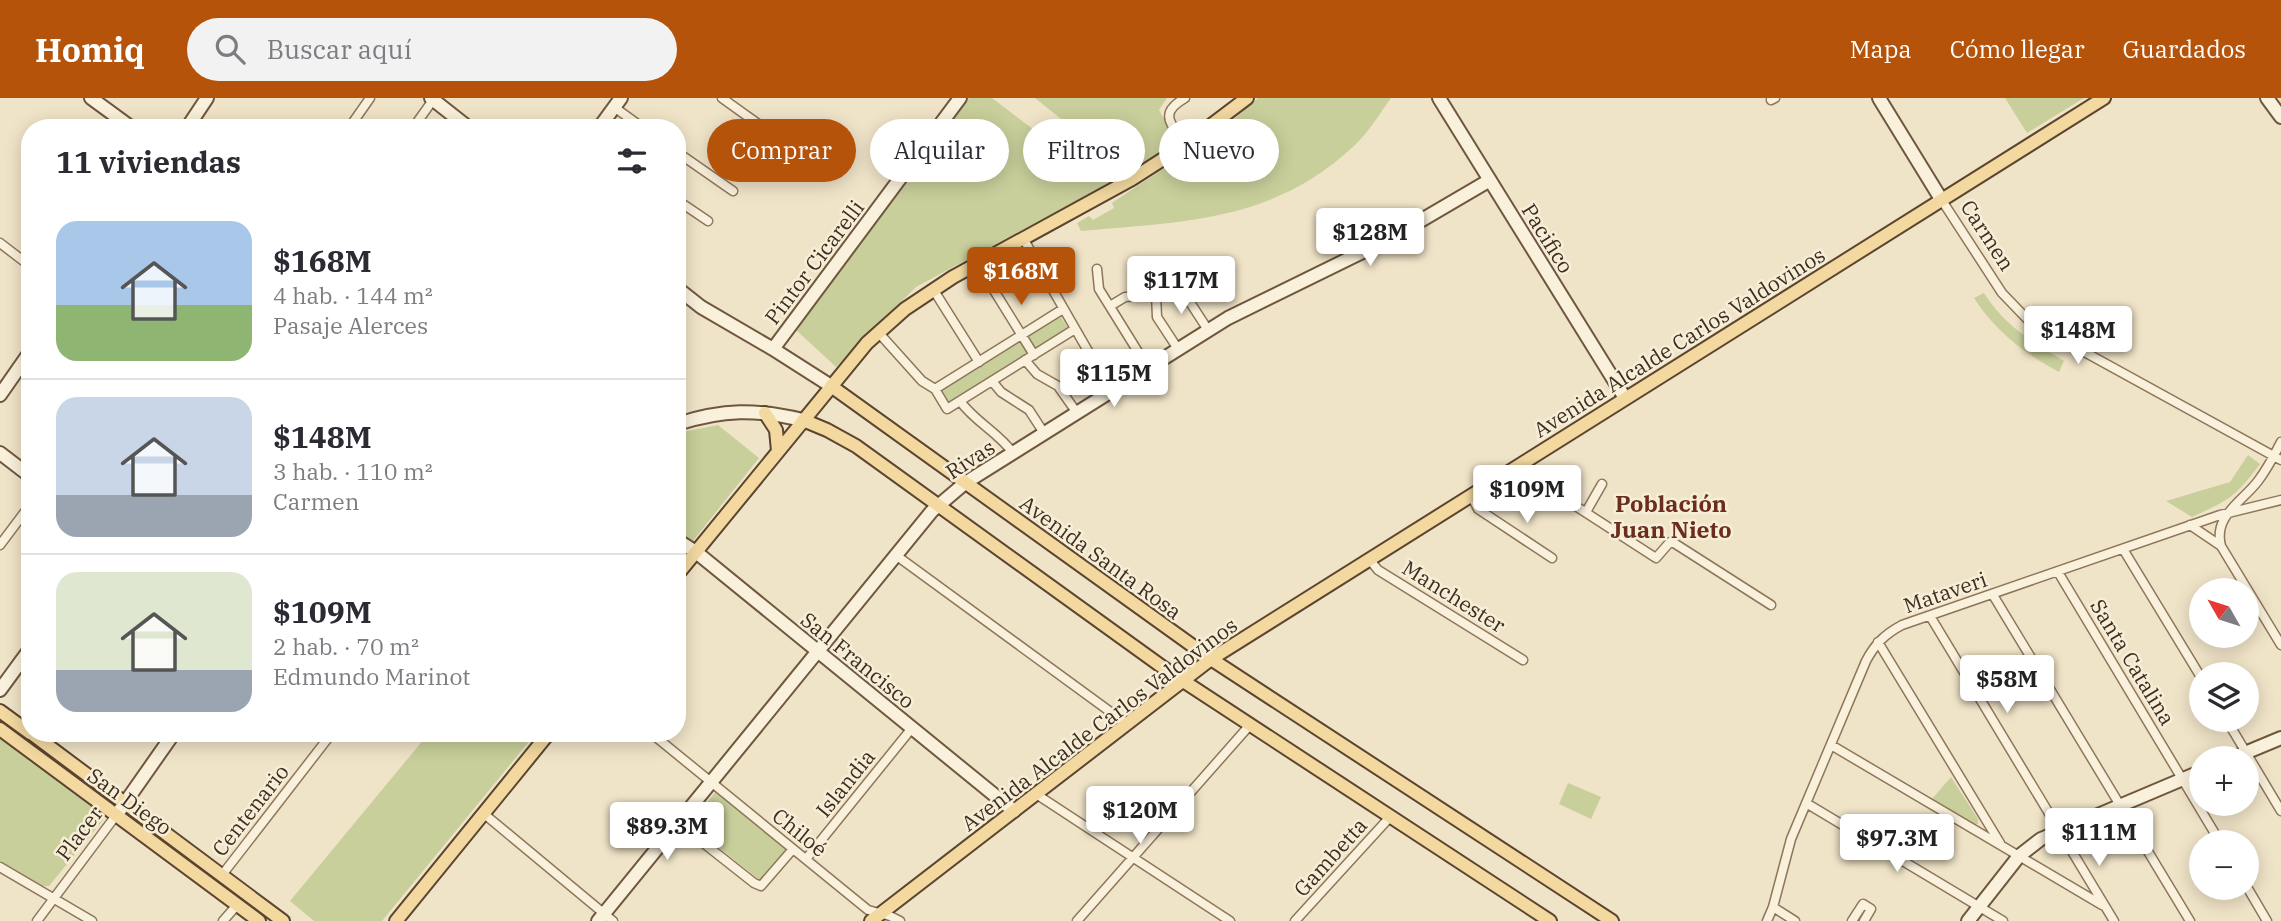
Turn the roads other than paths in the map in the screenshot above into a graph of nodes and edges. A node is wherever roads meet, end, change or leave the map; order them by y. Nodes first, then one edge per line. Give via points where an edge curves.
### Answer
1 (92, 98) edge
2 (207, 98) edge
3 (370, 98) edge
4 (722, 98) edge
5 (960, 98) edge
6 (1185, 98) edge
7 (1247, 98) edge
8 (1439, 98) edge
9 (1879, 98) edge
10 (2104, 98) edge
11 (2267, 98) edge
12 (432, 99) edge
13 (617, 103) edge
14 (2281, 117) edge
15 (120, 119) edge
16 (193, 119) edge
17 (355, 119) edge
18 (419, 119) edge
19 (458, 119) edge
20 (605, 119) edge
21 (634, 119) edge
22 (751, 119) edge
23 (1169, 119) edge
24 (1219, 119) edge
25 (686, 158) edge
26 (1159, 162) edge
27 (1490, 180) junction
28 (733, 191) dead end
29 (1941, 199) junction
30 (686, 206) edge
31 (708, 221) dead end
32 (1023, 238) junction
33 (0, 243) edge
34 (21, 259) edge
35 (977, 263) junction
36 (1097, 269) dead end
37 (933, 289) junction
38 (686, 295) edge
39 (1156, 295) junction
40 (1110, 306) junction
41 (1063, 309) junction
42 (1075, 329) junction
43 (1208, 330) junction
44 (878, 332) junction
45 (1022, 335) junction
46 (774, 349) junction
47 (1178, 349) junction
48 (1034, 355) junction
49 (1025, 360) junction
50 (979, 362) junction
51 (21, 365) edge
52 (1148, 368) junction
53 (992, 381) junction
54 (831, 386) junction
55 (935, 389) junction
56 (1111, 391) junction
57 (0, 395) edge
58 (1625, 398) junction
59 (820, 399) junction
60 (960, 401) junction
61 (1077, 412) junction
62 (765, 414) junction
63 (803, 420) junction
64 (686, 422) edge
65 (827, 430) junction
66 (1044, 433) junction
67 (2281, 442) edge
68 (777, 452) junction
69 (0, 453) edge
70 (1013, 453) junction
71 (2277, 458) edge
72 (1522, 463) junction
73 (21, 469) edge
74 (965, 483) junction
75 (1602, 484) dead end
76 (1471, 495) junction
77 (2281, 500) edge
78 (939, 505) junction
79 (1586, 512) junction
80 (2228, 513) junction
81 (21, 517) edge
82 (2190, 525) junction
83 (0, 545) edge
84 (686, 546) edge
85 (2221, 546) junction
86 (2123, 549) junction
87 (696, 552) junction
88 (897, 556) junction
89 (1552, 558) dead end
90 (1369, 559) junction
91 (686, 564) edge
92 (2059, 572) junction
93 (1993, 595) junction
94 (1770, 605) dead end
95 (1930, 616) junction
96 (1878, 642) junction
97 (2281, 645) edge
98 (818, 652) junction
99 (1211, 659) junction
100 (1523, 660) dead end
101 (21, 661) edge
102 (2192, 662) edge
103 (1182, 681) junction
104 (0, 690) edge
105 (0, 711) edge
106 (1127, 723) junction
107 (21, 726) edge
108 (1249, 726) junction
109 (912, 728) junction
110 (0, 729) edge
111 (2281, 738) edge
112 (42, 742) edge
113 (168, 742) edge
114 (325, 742) edge
115 (542, 742) edge
116 (662, 742) edge
117 (1831, 745) junction
118 (2259, 747) edge
119 (2259, 774) edge
120 (2189, 776) edge
121 (2182, 779) junction
122 (711, 782) junction
123 (1036, 794) junction
124 (125, 803) junction
125 (1806, 803) junction
126 (2120, 804) junction
127 (1014, 811) junction
128 (2281, 811) edge
129 (483, 813) junction
130 (117, 814) junction
131 (1390, 817) junction
132 (678, 823) junction
133 (2060, 830) junction
134 (2213, 830) edge
135 (2002, 845) junction
136 (793, 849) junction
137 (2020, 856) junction
138 (1132, 858) junction
139 (806, 859) junction
140 (0, 867) edge
141 (222, 875) junction
142 (53, 899) junction
143 (2255, 900) edge
144 (238, 904) junction
145 (1979, 906) junction
146 (2106, 906) junction
147 (1773, 908) junction
148 (875, 917) edge
149 (605, 918) edge
150 (37, 921) edge
151 (92, 921) edge
152 (223, 921) edge
153 (259, 921) edge
154 (283, 921) edge
155 (396, 921) edge
156 (900, 921) edge
157 (1077, 921) edge
158 (1230, 921) edge
159 (1296, 921) edge
160 (1550, 921) edge
161 (1612, 921) edge
162 (1768, 921) edge
163 (1795, 921) edge
164 (1852, 921) edge
165 (1864, 921) edge
166 (1968, 921) edge
167 (2003, 921) edge
168 (2114, 921) edge
169 (2190, 921) edge
170 (2267, 921) edge

1 - 15 street
2 - 16 street
3 - 17 street
4 - 22 street
5 - 46 street, Pintor Cicarelli
6 - 23 street via 1173,104
7 - 24 main road
8 - 27 street, Pacifico
9 - 29 street, Carmen
10 - 29 main road, Avenida Alcalde Carlos Valdovinos
11 - 14 street
12 - 18 street
12 - 19 street
13 - 20 street
13 - 21 street
25 - 28 street
26 - 32 main road
27 - 43 street, Rivas via 1391,238
27 - 58 street, Pacifico
29 - 58 main road, Avenida Alcalde Carlos Valdovinos
29 - 71 street, Carmen via 2002,293 2030,322
30 - 31 street
32 - 35 main road
32 - 41 street
33 - 34 street
35 - 37 main road
35 - 45 street
36 - 40 street via 1099,289
37 - 44 main road
37 - 50 street
38 - 46 street, Avenida Santa Rosa
39 - 40 street via 1125,297
39 - 43 street via 1184,293
39 - 47 street via 1157,317
40 - 52 street
41 - 42 street
41 - 45 street
42 - 48 street
42 - 56 street
43 - 47 street, Rivas
44 - 54 main road
44 - 55 street via 922,381
45 - 48 street
45 - 50 street
46 - 54 street, Avenida Santa Rosa
47 - 52 street, Rivas
48 - 49 street
49 - 53 street
49 - 61 street via 1037,374 1058,386
50 - 55 street
51 - 57 street
52 - 56 street, Rivas
53 - 60 street
53 - 66 street via 1000,392 1029,410
54 - 59 main road
54 - 74 main road, Avenida Santa Rosa
55 - 60 street via 947,409
56 - 61 street, Rivas
58 - 72 main road, Avenida Alcalde Carlos Valdovinos
59 - 63 main road
59 - 65 main road via 819,416
60 - 70 street
61 - 66 street, Rivas
62 - 63 street
62 - 64 street via 727,412
62 - 68 main road via 776,430
63 - 65 main road
63 - 68 main road
65 - 78 main road
66 - 70 street, Rivas
67 - 71 street, Mataveri
68 - 87 main road
69 - 73 street
70 - 74 street, Rivas
71 - 80 street, Mataveri
72 - 76 main road, Avenida Alcalde Carlos Valdovinos
72 - 79 street via 1529,475
74 - 78 street, Rivas
74 - 99 main road, Avenida Santa Rosa
75 - 79 street
76 - 89 street via 1487,515
76 - 90 main road, Avenida Alcalde Carlos Valdovinos
77 - 80 street
78 - 88 street, Rivas
78 - 103 main road
79 - 94 street via 1656,558 1674,543
80 - 82 street, Mataveri
80 - 85 street via 2221,524
81 - 83 street
82 - 85 street
82 - 86 street, Mataveri
84 - 87 street, San Francisco
85 - 97 street
86 - 92 street, Mataveri
86 - 102 street
87 - 91 main road
87 - 98 street, San Francisco
88 - 98 street, Rivas
88 - 106 street
90 - 99 main road, Avenida Alcalde Carlos Valdovinos
90 - 100 street, Manchester via 1378,570
92 - 93 street, Mataveri
92 - 121 street, Santa Catalina
93 - 95 street, Mataveri
93 - 126 street
95 - 96 street, Mataveri via 1902,625
95 - 133 street
96 - 117 street, Mataveri
96 - 135 street
98 - 109 street, San Francisco
98 - 122 street, Rivas
99 - 103 main road, Avenida Alcalde Carlos Valdovinos
99 - 161 main road, Avenida Santa Rosa
101 - 104 street
103 - 106 main road, Avenida Alcalde Carlos Valdovinos
103 - 108 main road
105 - 107 main road, San Diego
106 - 123 main road, Avenida Alcalde Carlos Valdovinos
108 - 131 main road
108 - 138 street
109 - 127 street, San Francisco
109 - 139 street, Islandia
110 - 130 main road, San Diego
111 - 118 street
112 - 124 main road, San Diego
113 - 124 street, Placer
114 - 141 street, Centenario
115 - 129 main road
116 - 122 street, Chiloé
117 - 125 street, Mataveri
117 - 135 street
119 - 128 street
120 - 121 street
121 - 126 street
121 - 134 street, Santa Catalina
122 - 132 street, Rivas
122 - 136 street, Chiloé
123 - 127 main road, Avenida Alcalde Carlos Valdovinos
123 - 138 street
124 - 130 street, Placer
124 - 141 main road, San Diego
125 - 145 street
125 - 147 street, Mataveri via 1788,848
126 - 133 street
126 - 169 street
127 - 148 main road, Avenida Alcalde Carlos Valdovinos
129 - 149 street
129 - 155 main road
130 - 142 street, Placer
130 - 144 main road, San Diego
131 - 159 street, Gambetta
131 - 160 main road
132 - 136 street via 761,886
132 - 149 street, Rivas
133 - 137 street
133 - 146 street
135 - 137 street
136 - 139 street, Chiloé
137 - 145 street
137 - 146 street
138 - 157 street
138 - 158 street
139 - 148 street, Chiloé
140 - 142 street
141 - 154 main road, San Diego
142 - 150 street, Placer
142 - 151 street
143 - 170 street
144 - 152 street
144 - 153 main road, San Diego
145 - 166 street
145 - 167 street
146 - 168 street
147 - 162 street, Mataveri
147 - 163 street
148 - 156 street, Chiloé
164 - 165 street via 1863,904 1871,909

